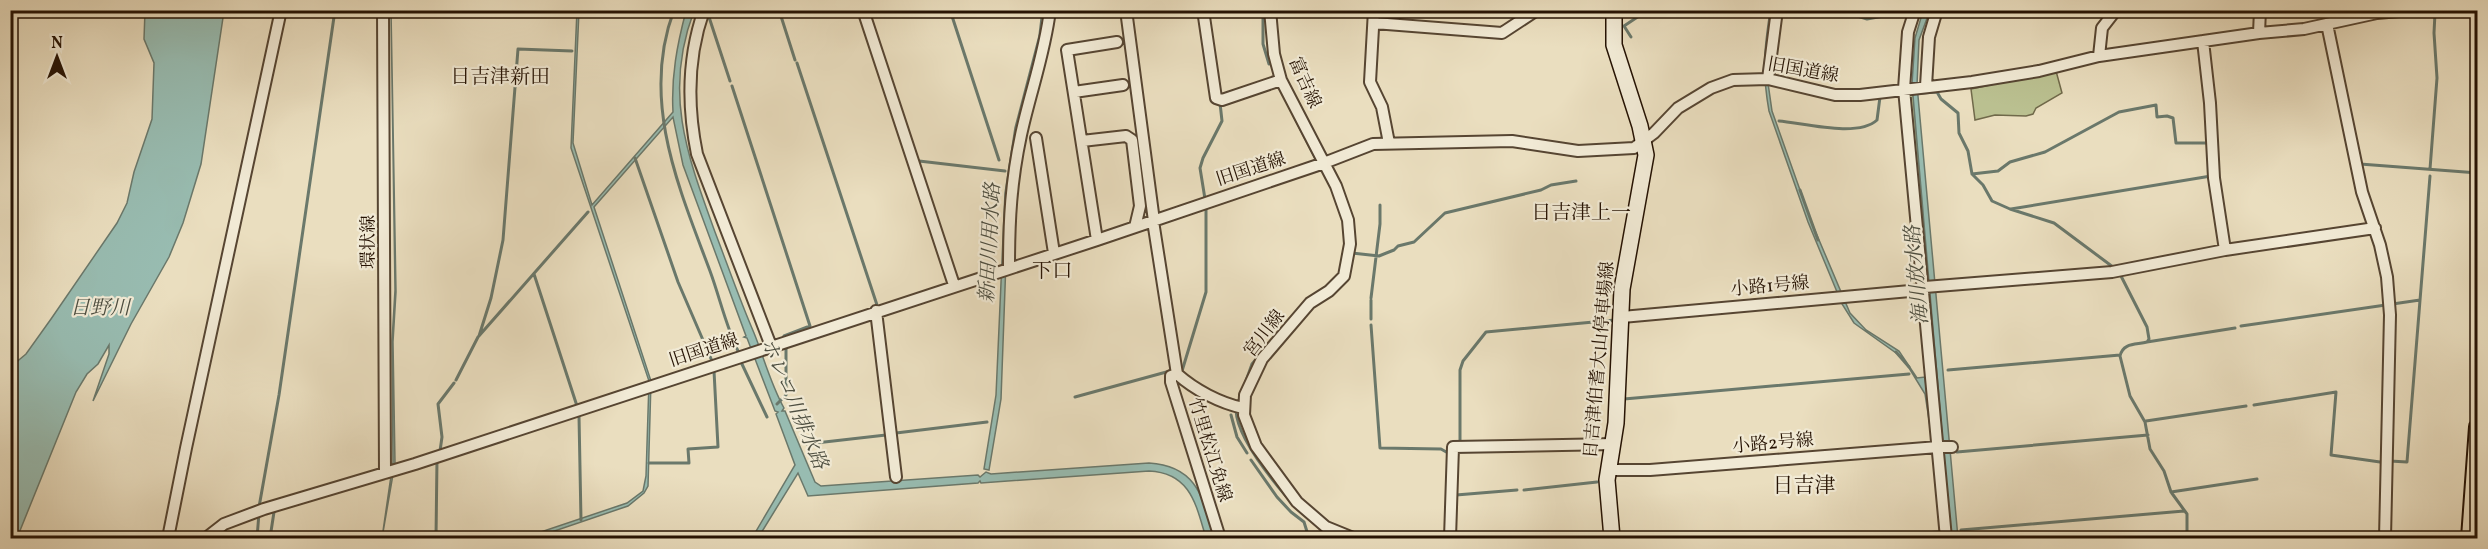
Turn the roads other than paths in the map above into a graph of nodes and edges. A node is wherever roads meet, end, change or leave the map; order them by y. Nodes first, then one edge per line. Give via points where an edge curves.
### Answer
1 (280, 10) edge
2 (383, 10) edge
3 (704, 10) edge
4 (863, 10) edge
5 (1050, 10) edge
6 (1126, 10) edge
7 (1203, 10) edge
8 (1270, 10) edge
9 (1374, 10) edge
10 (1537, 10) edge
11 (1614, 10) edge
12 (1777, 10) edge
13 (1915, 10) edge
14 (1936, 10) edge
15 (2115, 10) edge
16 (2260, 10) edge
17 (2411, 10) edge
18 (1374, 23) junction
19 (2327, 24) junction
20 (2259, 33) junction
21 (2203, 41) junction
22 (1117, 42) dead end
23 (2098, 56) junction
24 (1768, 79) junction
25 (1281, 80) junction
26 (1123, 85) dead end
27 (1915, 88) junction
28 (1074, 92) junction
29 (1036, 138) dead end
30 (1082, 141) junction
31 (1644, 141) junction
32 (1389, 143) junction
33 (1324, 163) junction
34 (1153, 221) junction
35 (1135, 226) junction
36 (2375, 228) junction
37 (1098, 240) junction
38 (2225, 250) junction
39 (1054, 253) junction
40 (1009, 267) junction
41 (954, 285) junction
42 (1923, 289) junction
43 (876, 311) junction
44 (1622, 317) junction
45 (767, 347) junction
46 (1177, 374) junction
47 (1243, 408) junction
48 (2478, 427) edge
49 (1614, 444) junction
50 (1943, 447) junction
51 (1610, 470) junction
52 (385, 473) junction
53 (896, 477) dead end
54 (168, 538) edge
55 (206, 538) edge
56 (1220, 538) edge
57 (1353, 538) edge
58 (1450, 538) edge
59 (1612, 538) edge
60 (1946, 538) edge
61 (2385, 538) edge
62 (2470, 538) edge

1 - 54 street
2 - 52 street, 環状線
3 - 45 street via 693,47 691,122 697,154
4 - 41 street
5 - 40 street via 1046,44 1022,132 1009,204
6 - 34 street
7 - 25 street via 1216,98 1222,100
8 - 25 street, 富吉線
9 - 18 street
10 - 18 street via 1502,33
11 - 31 main road, 日吉津伯耆大山停車場線 via 1614,45
12 - 24 street
13 - 27 street via 1908,32
14 - 27 street
15 - 23 street via 2102,28
16 - 20 street
17 - 19 street, 旧国道線
18 - 32 street via 1370,82 1382,107
19 - 20 street, 旧国道線
19 - 36 street via 2362,192
20 - 21 street, 旧国道線
21 - 23 street, 旧国道線
21 - 38 street via 2214,178
22 - 28 street via 1067,50
23 - 27 street, 旧国道線 via 2039,71
24 - 27 street, 旧国道線 via 1835,95
24 - 31 street, 旧国道線 via 1733,80 1711,88 1678,108
25 - 33 street, 富吉線
26 - 28 street
27 - 42 street
28 - 30 street
29 - 39 street
30 - 35 street via 1126,136 1132,140 1140,206
30 - 37 street
31 - 32 street, 旧国道線 via 1634,148 1578,151 1512,141
31 - 44 main road, 日吉津伯耆大山停車場線 via 1646,155 1622,289
32 - 33 street, 旧国道線 via 1373,144
33 - 34 street, 旧国道線
33 - 47 street, 宮川線 via 1348,220 1350,243 1344,276 1310,303 1263,358
34 - 35 street, 旧国道線
34 - 46 street
35 - 37 street, 旧国道線
36 - 38 street, 小路1号線
36 - 61 street via 2387,278 2390,314
37 - 39 street, 旧国道線
38 - 42 street, 小路1号線 via 2112,272
39 - 40 street, 旧国道線
40 - 41 street, 旧国道線
41 - 43 street, 旧国道線
42 - 44 street, 小路1号線
42 - 50 street
43 - 45 street, 旧国道線
43 - 53 street
44 - 49 main road, 日吉津伯耆大山停車場線
45 - 52 street, 旧国道線
46 - 47 street via 1188,384
46 - 56 street, 竹里松江免線 via 1171,376 1171,382
47 - 57 street via 1256,446 1297,502 1326,527
48 - 62 highway
49 - 51 main road, 日吉津伯耆大山停車場線
49 - 58 street via 1453,447
50 - 51 street, 小路2号線
50 - 60 street
51 - 59 main road, 日吉津伯耆大山停車場線 via 1607,480
52 - 55 street, 旧国道線 via 264,509 224,524

